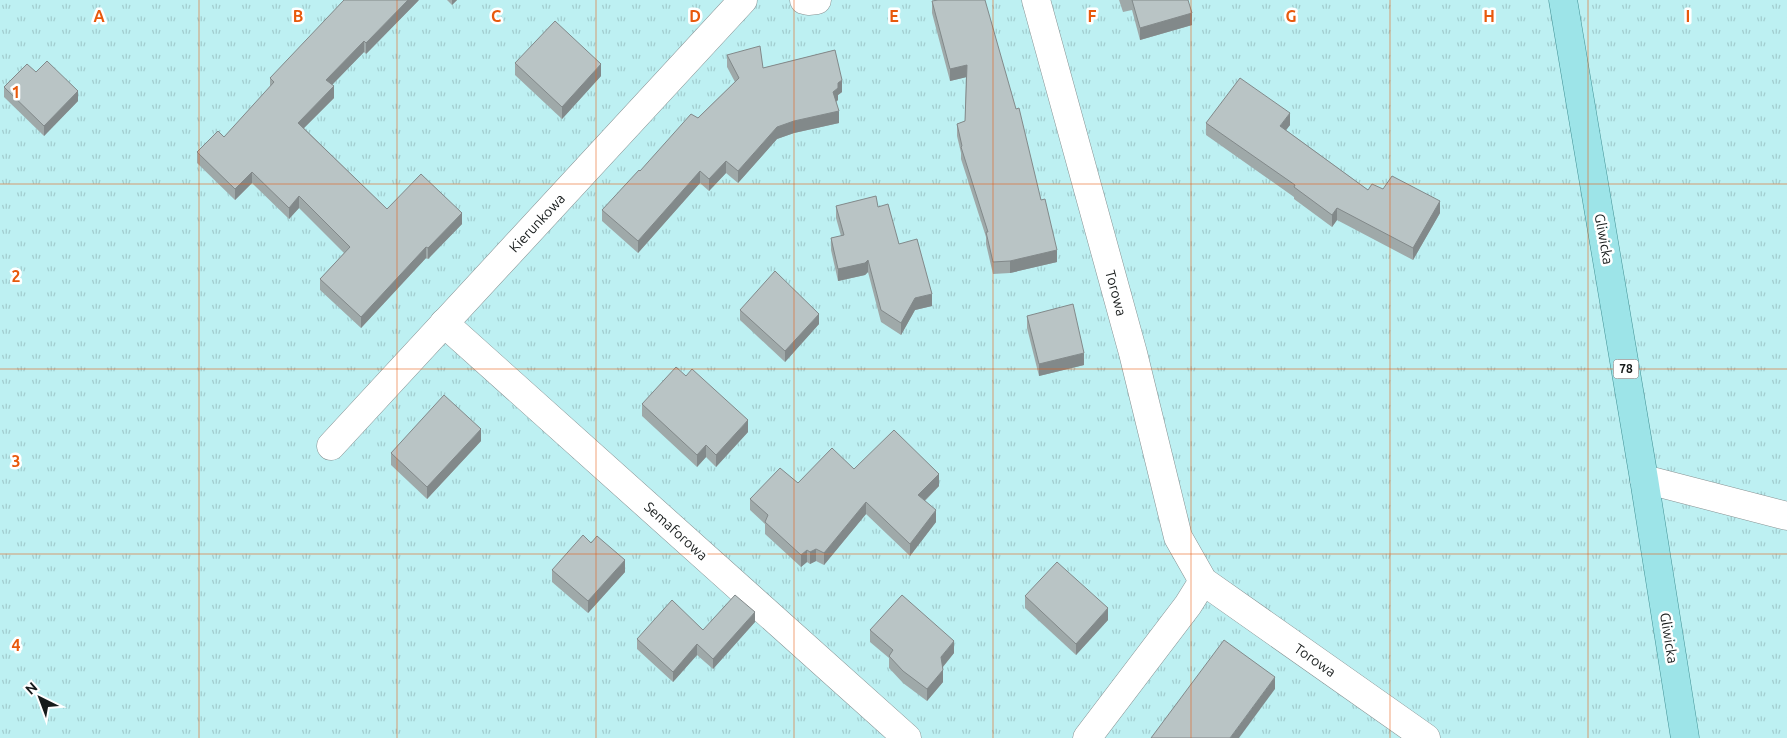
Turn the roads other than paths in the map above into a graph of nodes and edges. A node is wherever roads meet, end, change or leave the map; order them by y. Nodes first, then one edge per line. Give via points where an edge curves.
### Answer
1 (743, 0) edge
2 (804, 0) edge
3 (817, 0) edge
4 (1036, 0) edge
5 (1563, 0) edge
6 (444, 323) junction
7 (331, 446) dead end
8 (1644, 479) junction
9 (1787, 516) edge
10 (1203, 582) junction
11 (907, 738) edge
12 (1087, 738) edge
13 (1426, 738) edge
14 (1686, 738) edge

1 - 6 street, Kierunkowa
2 - 3 street
4 - 10 street, Torowa via 1133,353 1178,537
5 - 8 main road, Gliwicka / 78
6 - 7 street, Kierunkowa
6 - 11 street, Semaforowa
8 - 9 street
8 - 14 main road, Gliwicka / 78
10 - 12 street
10 - 13 street, Torowa

